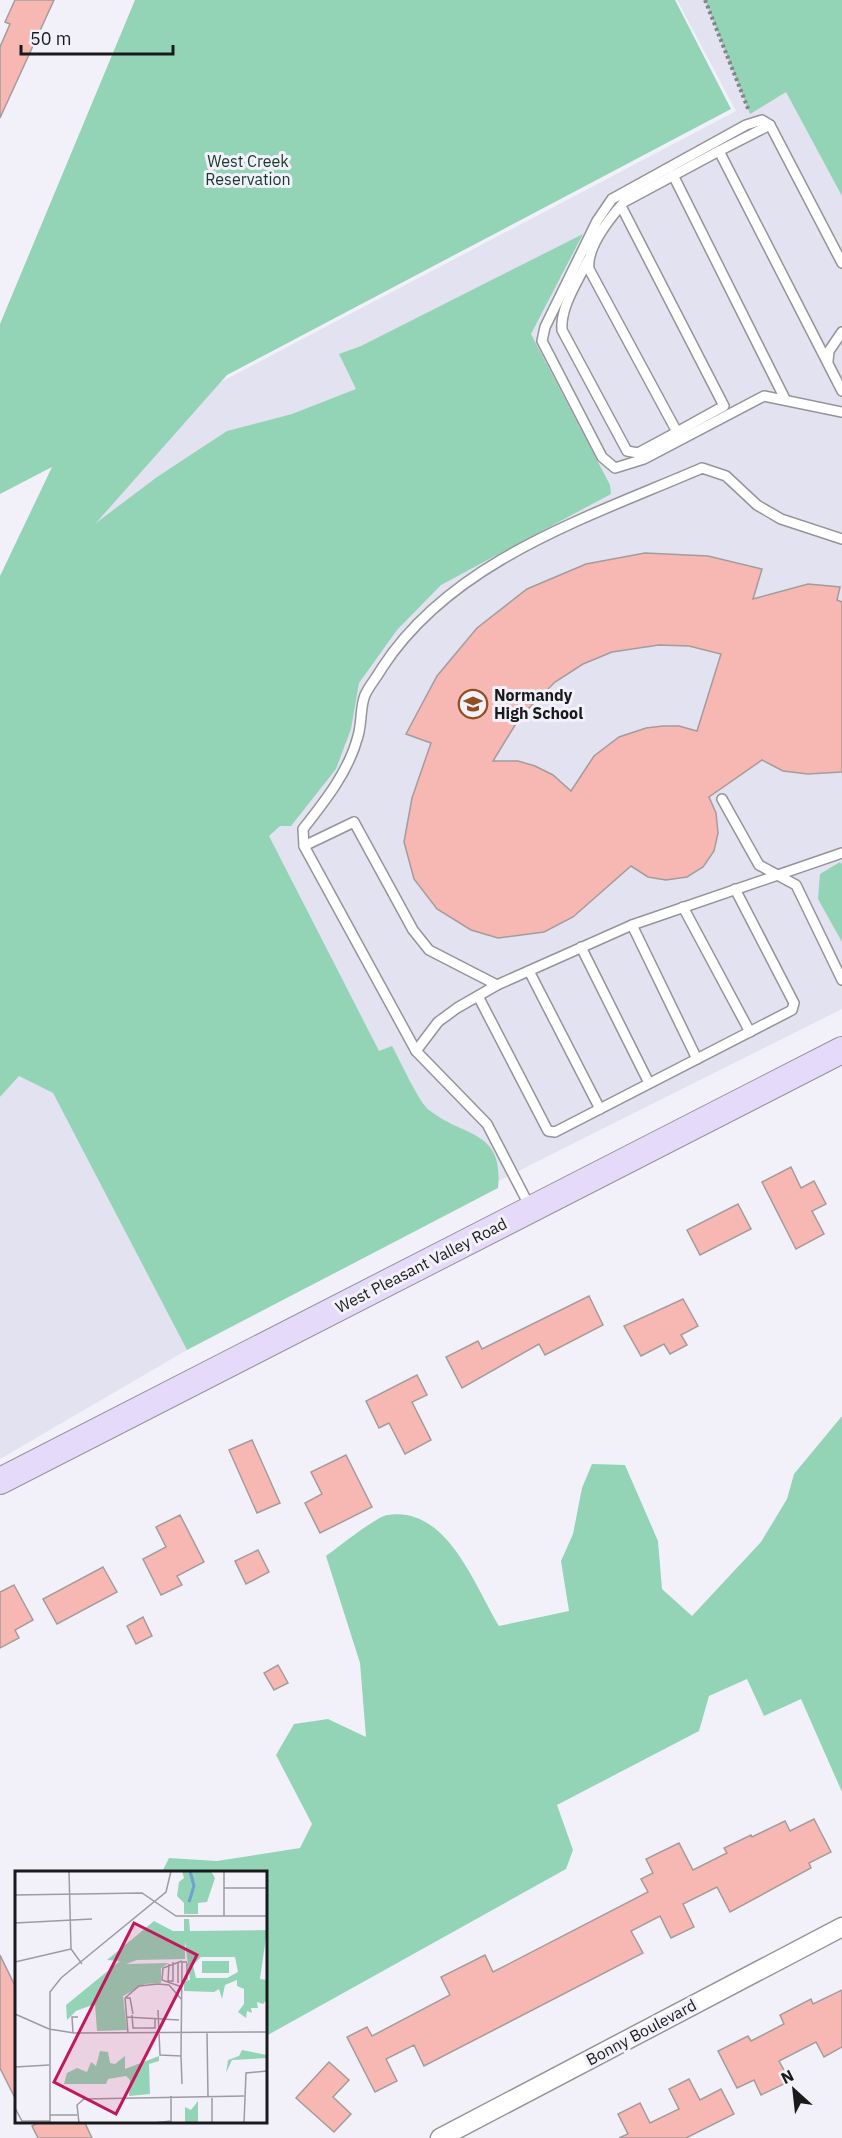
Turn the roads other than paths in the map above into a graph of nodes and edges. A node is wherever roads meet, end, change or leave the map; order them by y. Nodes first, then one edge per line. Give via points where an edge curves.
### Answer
1 (770, 125) junction
2 (719, 151) junction
3 (673, 175) junction
4 (621, 206) junction
5 (588, 260) junction
6 (842, 263) edge
7 (842, 332) edge
8 (828, 361) junction
9 (842, 391) edge
10 (785, 399) junction
11 (842, 412) edge
12 (677, 432) junction
13 (842, 539) edge
14 (722, 799) dead end
15 (303, 846) junction
16 (842, 853) edge
17 (778, 875) junction
18 (735, 889) junction
19 (683, 907) junction
20 (632, 925) junction
21 (581, 947) junction
22 (529, 971) junction
23 (842, 980) edge
24 (497, 985) junction
25 (478, 996) junction
26 (750, 1032) junction
27 (842, 1050) edge
28 (416, 1051) junction
29 (697, 1059) junction
30 (649, 1083) junction
31 (600, 1109) junction
32 (531, 1209) junction
33 (0, 1480) edge
34 (842, 1927) edge
35 (440, 2138) edge

1 - 2 lane
1 - 6 lane
1 - 10 lane via 762,120 753,123 612,199 597,220 545,327 542,341 602,457 615,468 644,459 764,396
2 - 3 lane
2 - 8 lane
3 - 4 lane via 635,194
3 - 10 lane
4 - 5 lane
4 - 12 lane via 724,406
5 - 12 lane via 589,269
5 - 12 lane via 562,321 568,340 627,451 638,453
7 - 8 lane via 829,351
8 - 9 lane
10 - 11 lane
13 - 15 lane via 781,519 756,505 726,476 702,468 582,519 491,566 428,612 396,646 365,695 358,736 347,765 303,829
14 - 17 lane via 759,865
15 - 24 lane via 354,822 412,930 429,950
15 - 28 lane
16 - 17 lane
17 - 18 lane
17 - 23 lane via 796,885
18 - 19 lane
18 - 26 lane via 794,1003 792,1010
19 - 20 lane
19 - 26 lane
20 - 21 lane
20 - 29 lane
21 - 22 lane
21 - 30 lane
22 - 24 lane
22 - 31 lane
24 - 25 lane
25 - 28 lane via 438,1022
25 - 31 lane via 548,1131 555,1132
26 - 29 lane
27 - 32 main road, West Pleasant Valley Road
28 - 32 lane via 487,1124
29 - 30 lane
30 - 31 lane
32 - 33 main road, West Pleasant Valley Road
34 - 35 street, Bonny Boulevard

